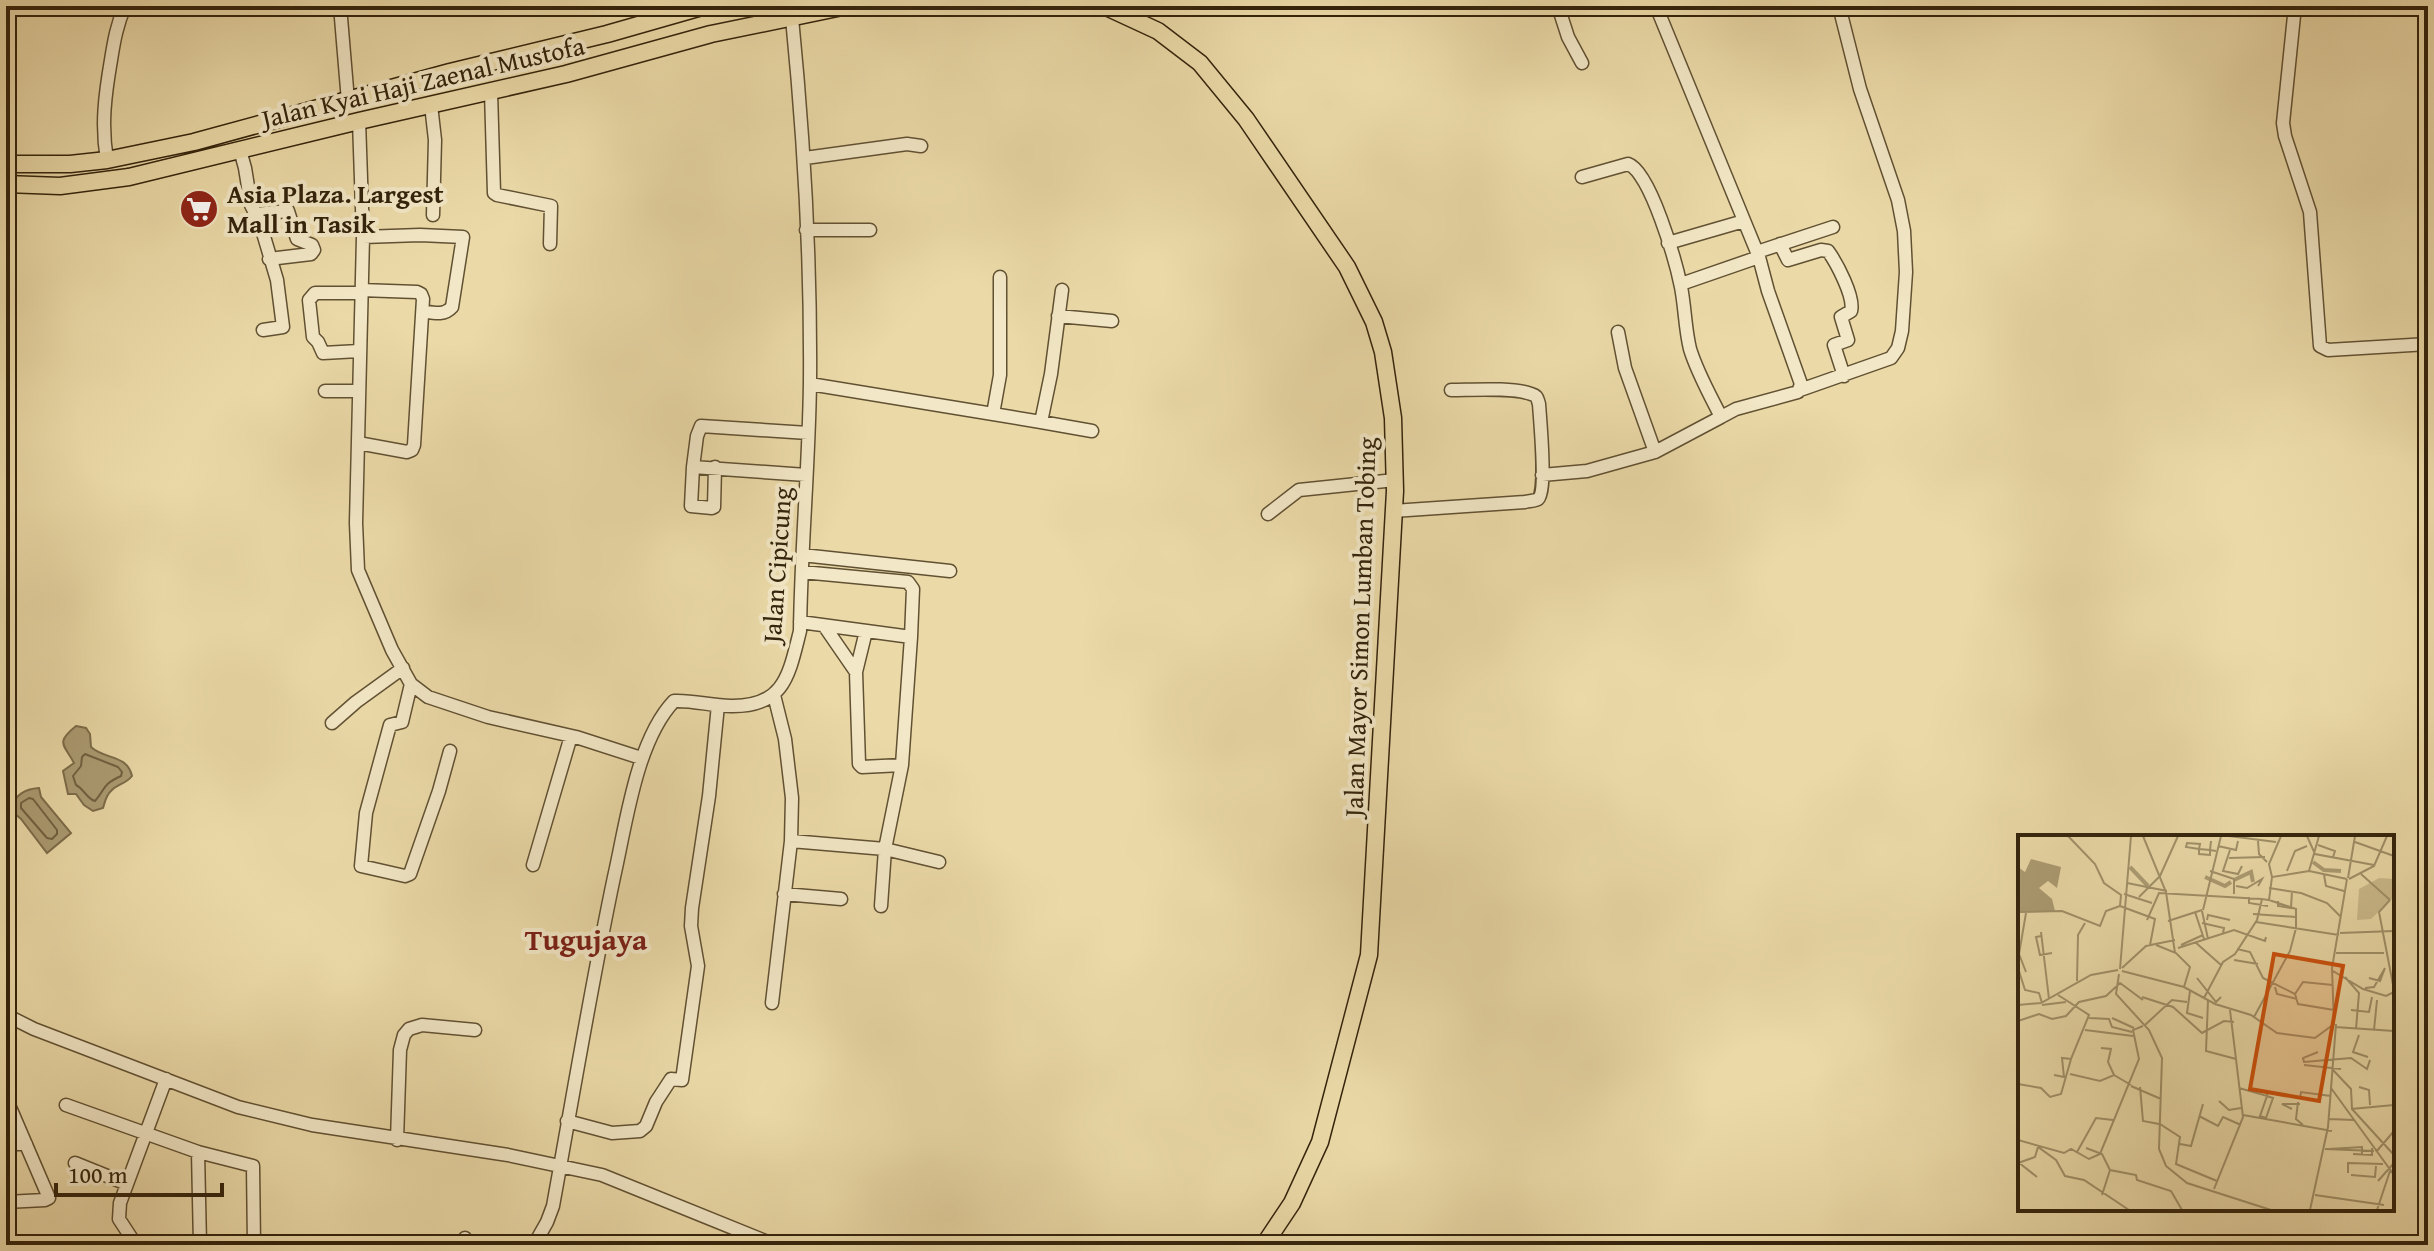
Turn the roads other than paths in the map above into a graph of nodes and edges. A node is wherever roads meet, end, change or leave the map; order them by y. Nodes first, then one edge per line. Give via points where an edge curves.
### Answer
1 (125, 6) edge
2 (340, 6) edge
3 (705, 6) edge
4 (847, 6) edge
5 (1104, 6) edge
6 (1558, 6) edge
7 (1656, 6) edge
8 (1839, 6) edge
9 (2295, 6) edge
10 (791, 12) edge
11 (558, 44) junction
12 (1582, 63) dead end
13 (566, 74) junction
14 (491, 92) junction
15 (348, 101) junction
16 (431, 105) junction
17 (359, 121) junction
18 (220, 135) junction
19 (921, 146) dead end
20 (240, 150) junction
21 (220, 156) junction
22 (805, 158) junction
23 (107, 160) junction
24 (6, 164) edge
25 (40, 164) junction
26 (1582, 177) dead end
27 (6, 184) edge
28 (36, 185) junction
29 (255, 214) junction
30 (433, 215) dead end
31 (1744, 221) junction
32 (1833, 227) dead end
33 (806, 230) junction
34 (870, 230) dead end
35 (363, 237) junction
36 (1668, 243) junction
37 (550, 244) dead end
38 (1780, 244) junction
39 (1758, 254) junction
40 (269, 259) junction
41 (1000, 277) dead end
42 (1681, 284) junction
43 (1062, 290) dead end
44 (361, 291) junction
45 (423, 311) junction
46 (1058, 316) junction
47 (1112, 321) dead end
48 (311, 324) junction
49 (283, 327) junction
50 (263, 330) dead end
51 (1618, 332) dead end
52 (2428, 344) edge
53 (359, 351) junction
54 (1844, 376) junction
55 (810, 384) junction
56 (1451, 390) dead end
57 (1800, 390) junction
58 (325, 391) dead end
59 (359, 391) junction
60 (993, 414) junction
61 (1721, 417) junction
62 (1041, 422) junction
63 (1092, 431) dead end
64 (808, 433) junction
65 (358, 443) junction
66 (1655, 452) junction
67 (693, 467) junction
68 (715, 467) junction
69 (806, 475) junction
70 (1542, 475) junction
71 (1395, 480) junction
72 (1393, 511) junction
73 (1268, 514) dead end
74 (802, 555) junction
75 (950, 571) dead end
76 (802, 572) junction
77 (800, 622) junction
78 (825, 627) junction
79 (866, 631) junction
80 (911, 637) junction
81 (403, 668) junction
82 (856, 672) junction
83 (411, 684) junction
84 (774, 695) junction
85 (718, 705) junction
86 (332, 723) dead end
87 (571, 736) junction
88 (450, 751) dead end
89 (641, 758) junction
90 (902, 765) junction
91 (791, 841) junction
92 (885, 849) junction
93 (939, 862) dead end
94 (533, 865) dead end
95 (784, 894) junction
96 (841, 899) dead end
97 (881, 906) dead end
98 (772, 1003) dead end
99 (6, 1015) edge
100 (475, 1030) dead end
101 (166, 1079) junction
102 (6, 1086) edge
103 (9, 1105) junction
104 (66, 1105) dead end
105 (567, 1121) junction
106 (6, 1125) edge
107 (146, 1133) junction
108 (397, 1140) junction
109 (6, 1144) edge
110 (26, 1144) junction
111 (198, 1152) junction
112 (75, 1163) dead end
113 (560, 1166) junction
114 (127, 1184) junction
115 (6, 1202) edge
116 (136, 1245) edge
117 (200, 1245) edge
118 (254, 1245) edge
119 (534, 1245) edge
120 (775, 1245) edge
121 (1264, 1245) edge

1 - 23 street via 103,105
2 - 15 street
3 - 11 main road, Jalan Kyai Haji Zaenal Mustofa
4 - 10 main road, Jalan Kyai Haji Zaenal Mustofa
5 - 71 main road, Jalan Mayor Simon Lumban Tobing via 1158,31 1200,63 1246,119 1347,267 1383,352
6 - 12 street
7 - 31 street
8 - 54 street via 1860,89 1898,200 1906,272 1898,348 1891,358
9 - 52 street via 2283,123 2310,212 2320,346 2328,350
10 - 13 main road, Jalan Kyai Haji Zaenal Mustofa
10 - 22 street, Jalan Cipicung
11 - 13 main road
11 - 15 main road, Jalan Kyai Haji Zaenal Mustofa
13 - 14 main road, Jalan Kyai Haji Zaenal Mustofa
14 - 16 main road, Jalan Kyai Haji Zaenal Mustofa
14 - 37 street via 494,193 551,206
15 - 18 main road, Jalan Kyai Haji Zaenal Mustofa
16 - 17 main road, Jalan Kyai Haji Zaenal Mustofa
16 - 30 street
17 - 20 main road, Jalan Kyai Haji Zaenal Mustofa
17 - 35 street
18 - 21 main road
18 - 23 main road, Jalan Kyai Haji Zaenal Mustofa
19 - 22 street
20 - 21 main road, Jalan Kyai Haji Zaenal Mustofa
20 - 29 street
21 - 28 main road, Jalan Kyai Haji Zaenal Mustofa via 129,177
22 - 33 street, Jalan Cipicung
23 - 25 main road, Jalan Kyai Haji Zaenal Mustofa
24 - 25 main road, Jalan Kyai Haji Zaenal Mustofa
25 - 28 main road
26 - 36 street via 1634,166 1657,205
27 - 28 main road, Jalan Kyai Haji Zaenal Mustofa
29 - 40 street
29 - 40 street via 288,211 297,239 314,250
31 - 36 street
31 - 39 street
32 - 38 street
33 - 34 street
33 - 55 street, Jalan Cipicung
35 - 44 street
35 - 45 street via 463,237 452,307 439,314
36 - 42 street
38 - 39 street
38 - 54 street via 1788,260 1828,251 1845,283 1853,304 1841,317 1848,340 1834,345
39 - 42 street
39 - 57 street
40 - 49 street
41 - 60 street via 1000,375
42 - 61 street via 1691,349
43 - 46 street
44 - 45 street via 417,292
44 - 48 street via 315,293 309,300
44 - 53 street
45 - 65 street via 412,450
46 - 47 street
46 - 62 street
48 - 49 street
48 - 53 street via 323,353
49 - 50 street
51 - 66 street
53 - 59 street
54 - 57 street
55 - 60 street
55 - 64 street, Jalan Cipicung
56 - 70 street via 1534,395 1539,404
57 - 61 street
58 - 59 street
59 - 65 street
60 - 62 street
61 - 66 street
62 - 63 street
64 - 67 street via 701,426
64 - 69 street, Jalan Cipicung
65 - 81 street via 360,574
66 - 70 street via 1587,471
67 - 68 street
67 - 68 street via 691,506 712,508
68 - 69 street
69 - 74 street, Jalan Cipicung
70 - 72 street via 1537,500
71 - 72 main road, Jalan Mayor Simon Lumban Tobing
71 - 73 street via 1299,490
72 - 121 main road, Jalan Mayor Simon Lumban Tobing via 1369,955 1320,1142 1292,1203
74 - 75 street
74 - 76 street, Jalan Cipicung
76 - 77 street, Jalan Cipicung
76 - 80 street via 908,582 913,589
77 - 78 street
77 - 84 street, Jalan Cipicung via 790,668
78 - 79 street
78 - 82 street
79 - 80 street
79 - 82 street
80 - 90 street
81 - 83 street
81 - 86 street
82 - 90 street via 859,764
83 - 87 street via 428,697 462,709
83 - 88 street via 402,722 390,725 366,813 361,866 410,874
84 - 85 street via 743,705
84 - 91 street via 787,754
85 - 89 street via 672,702
85 - 105 street via 692,908 698,966 683,1078 671,1079 640,1131 612,1133
87 - 89 street
87 - 94 street
89 - 105 street
90 - 92 street
91 - 92 street
91 - 95 street
92 - 93 street
92 - 97 street
95 - 96 street
95 - 98 street
99 - 101 street
100 - 108 street via 422,1025 404,1035
101 - 107 street
101 - 108 street via 238,1107
102 - 103 street
103 - 106 street
103 - 110 street
104 - 107 street
105 - 113 street
107 - 111 street
107 - 114 street
108 - 113 street
109 - 110 street
110 - 115 street via 49,1198
111 - 117 street
111 - 118 street via 253,1166
112 - 114 street
113 - 119 street via 553,1206
113 - 120 street via 602,1175
114 - 116 street via 119,1219

